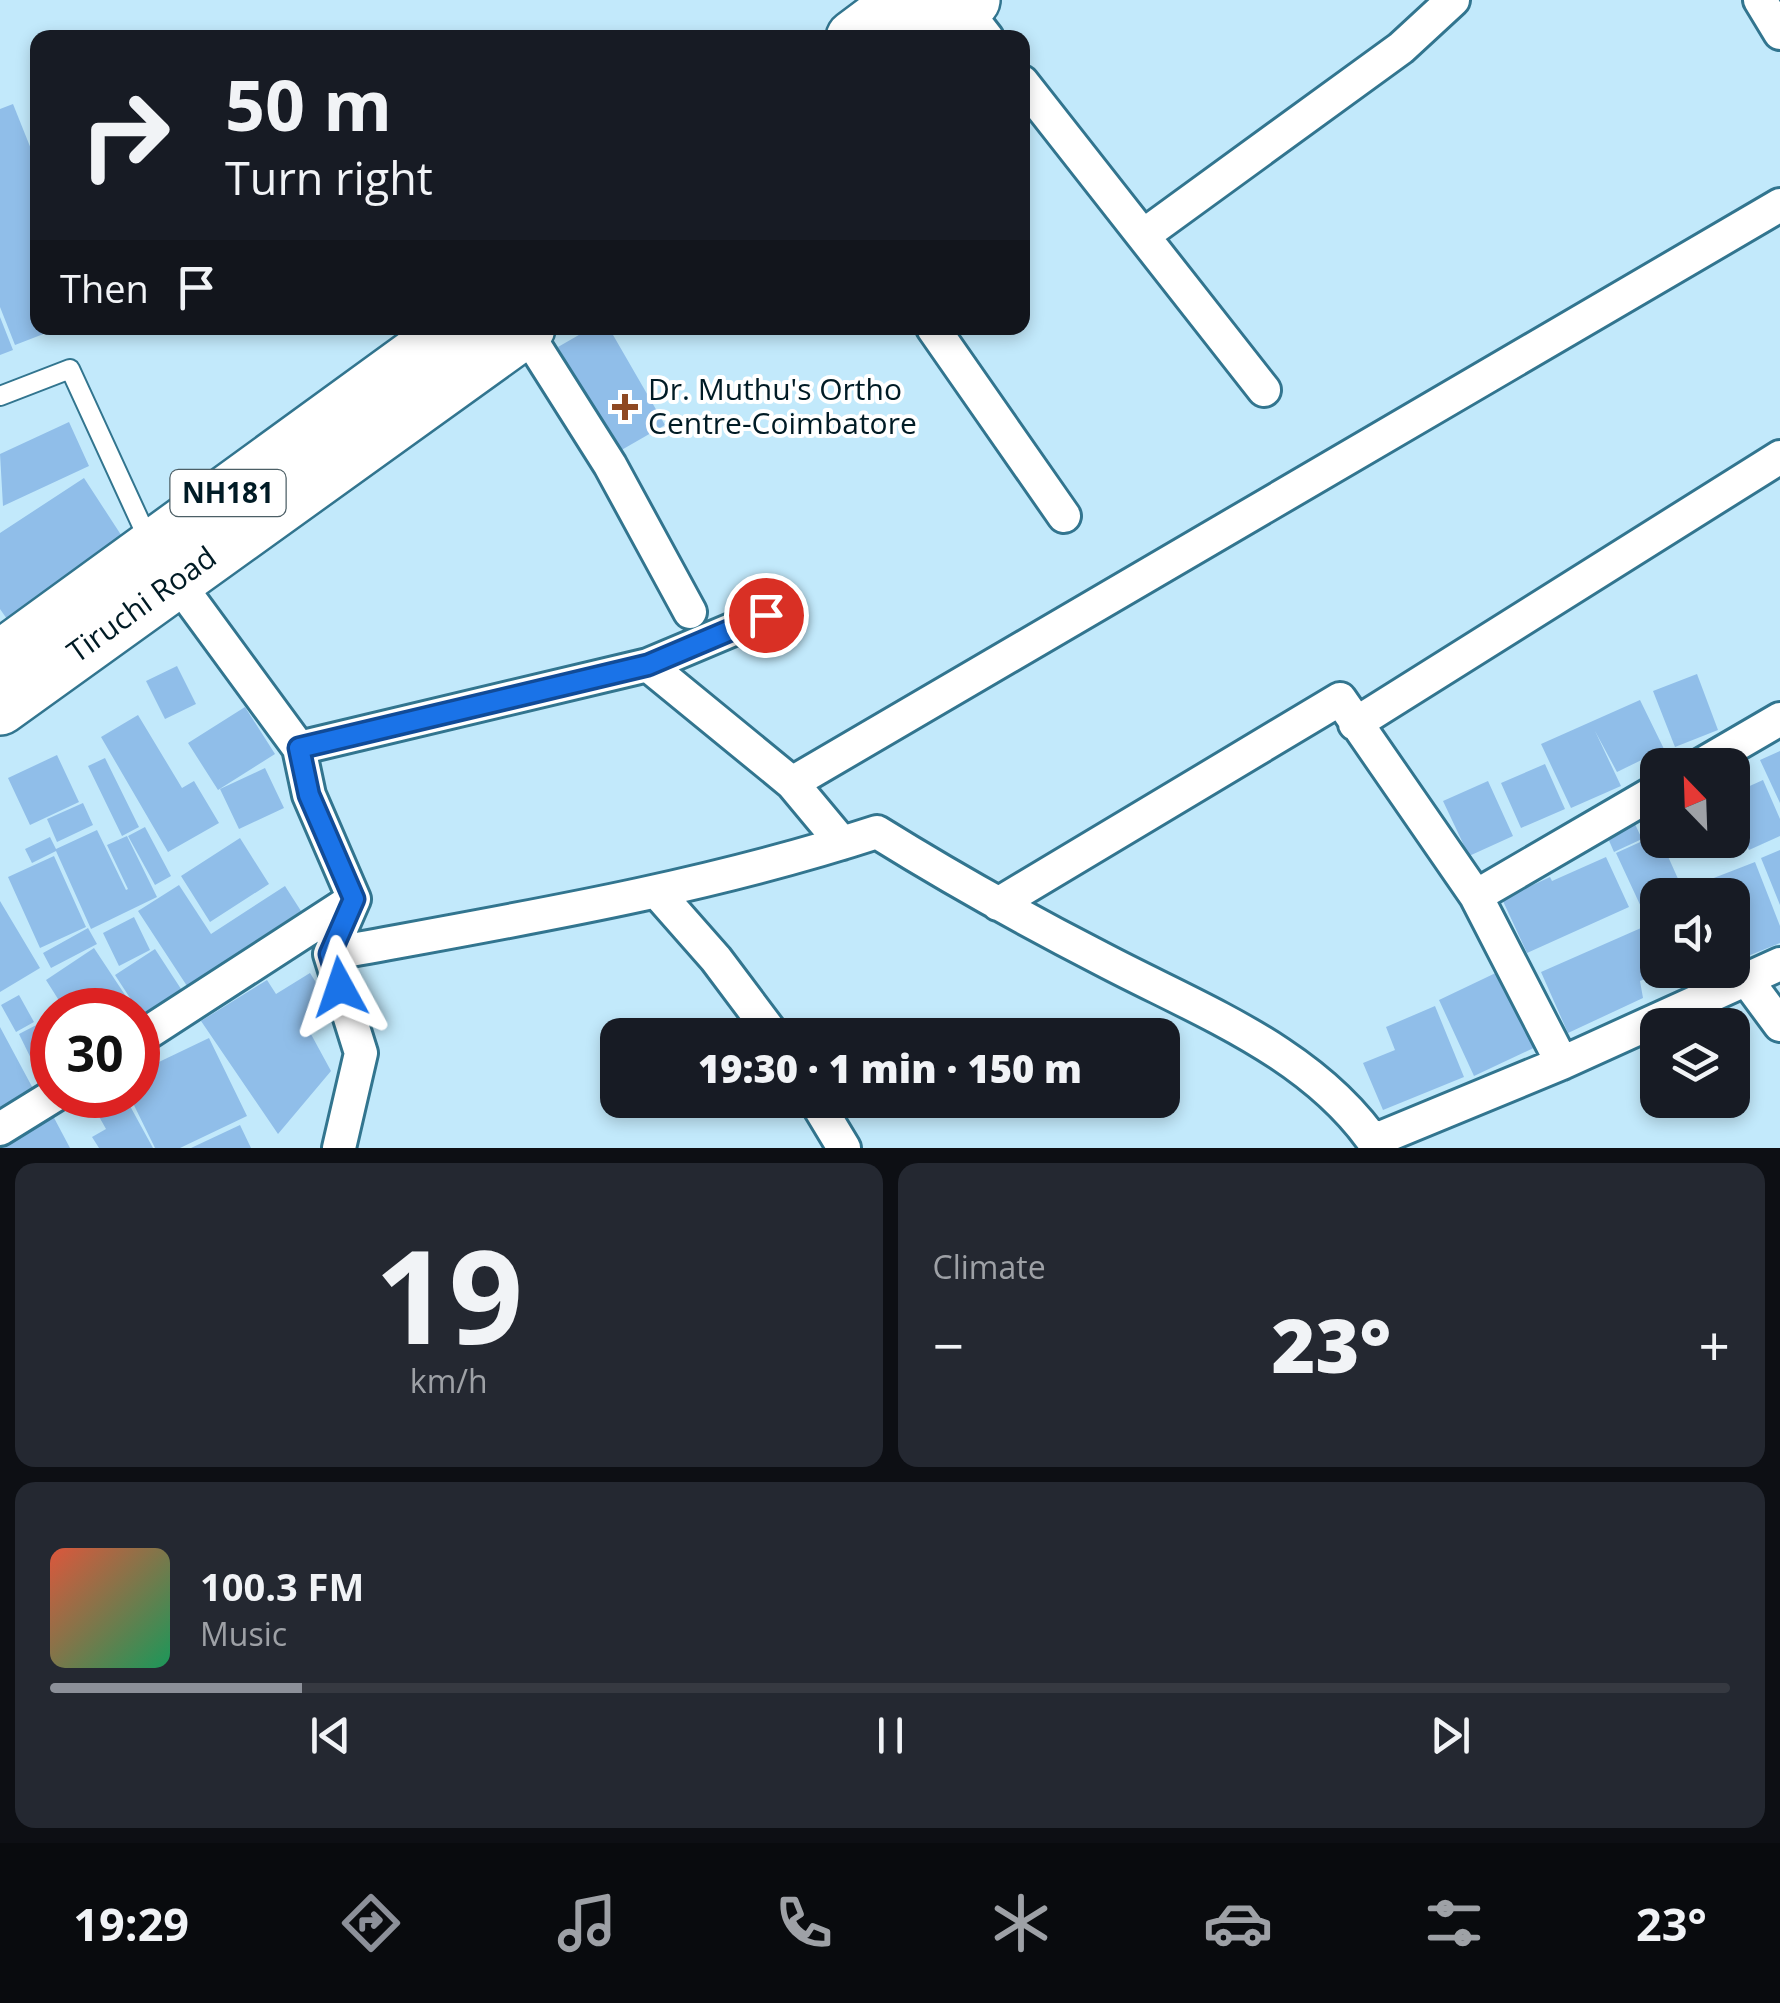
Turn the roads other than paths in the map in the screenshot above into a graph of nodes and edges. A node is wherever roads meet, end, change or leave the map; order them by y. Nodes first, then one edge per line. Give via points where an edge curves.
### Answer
1 (905, 0) edge
2 (1453, 0) edge
3 (1760, 0) edge
4 (865, 30) edge
5 (1780, 32) edge
6 (1030, 92) edge
7 (1780, 205) edge
8 (1144, 235) junction
9 (446, 335) edge
10 (514, 335) edge
11 (529, 335) edge
12 (938, 335) edge
13 (1264, 390) dead end
14 (0, 396) edge
15 (1780, 457) edge
16 (1064, 516) dead end
17 (165, 565) junction
18 (690, 612) dead end
19 (766, 615) dead end
20 (0, 659) edge
21 (648, 665) junction
22 (0, 707) edge
23 (1780, 719) edge
24 (1354, 724) junction
25 (299, 748) junction
26 (1730, 748) edge
27 (792, 783) junction
28 (1640, 800) edge
29 (842, 843) junction
30 (657, 892) junction
31 (1476, 896) junction
32 (354, 899) junction
33 (998, 904) junction
34 (330, 954) junction
35 (1780, 964) edge
36 (1750, 977) edge
37 (1750, 984) edge
38 (1726, 988) edge
39 (759, 1018) edge
40 (160, 1025) edge
41 (1780, 1025) edge
42 (1562, 1063) junction
43 (30, 1110) edge
44 (826, 1118) edge
45 (0, 1129) edge
46 (1376, 1144) edge
47 (339, 1148) edge
48 (844, 1148) edge

1 - 4 highway
2 - 8 street via 1401,48
3 - 5 street
6 - 8 street
7 - 27 street
8 - 13 street
9 - 17 highway, Tiruchi Road / NH181
10 - 17 highway, Tiruchi Road / NH181
11 - 18 street via 610,464
12 - 16 street
14 - 17 lane via 70,369
15 - 24 street
17 - 20 highway, Tiruchi Road / NH181
17 - 22 highway, Tiruchi Road / NH181
17 - 25 street
19 - 21 street
21 - 25 street
21 - 27 street
23 - 26 street
24 - 31 street
24 - 33 street via 1340,699
25 - 32 street via 309,795
27 - 29 street
28 - 31 street
29 - 30 street
29 - 33 street via 877,832
30 - 34 street
30 - 39 street
31 - 42 street
32 - 34 street
32 - 40 street
33 - 46 street via 1291,1058 1358,1118
34 - 47 street via 361,1053
35 - 36 street
37 - 41 street
38 - 42 street
42 - 46 street
43 - 45 street
44 - 48 street

